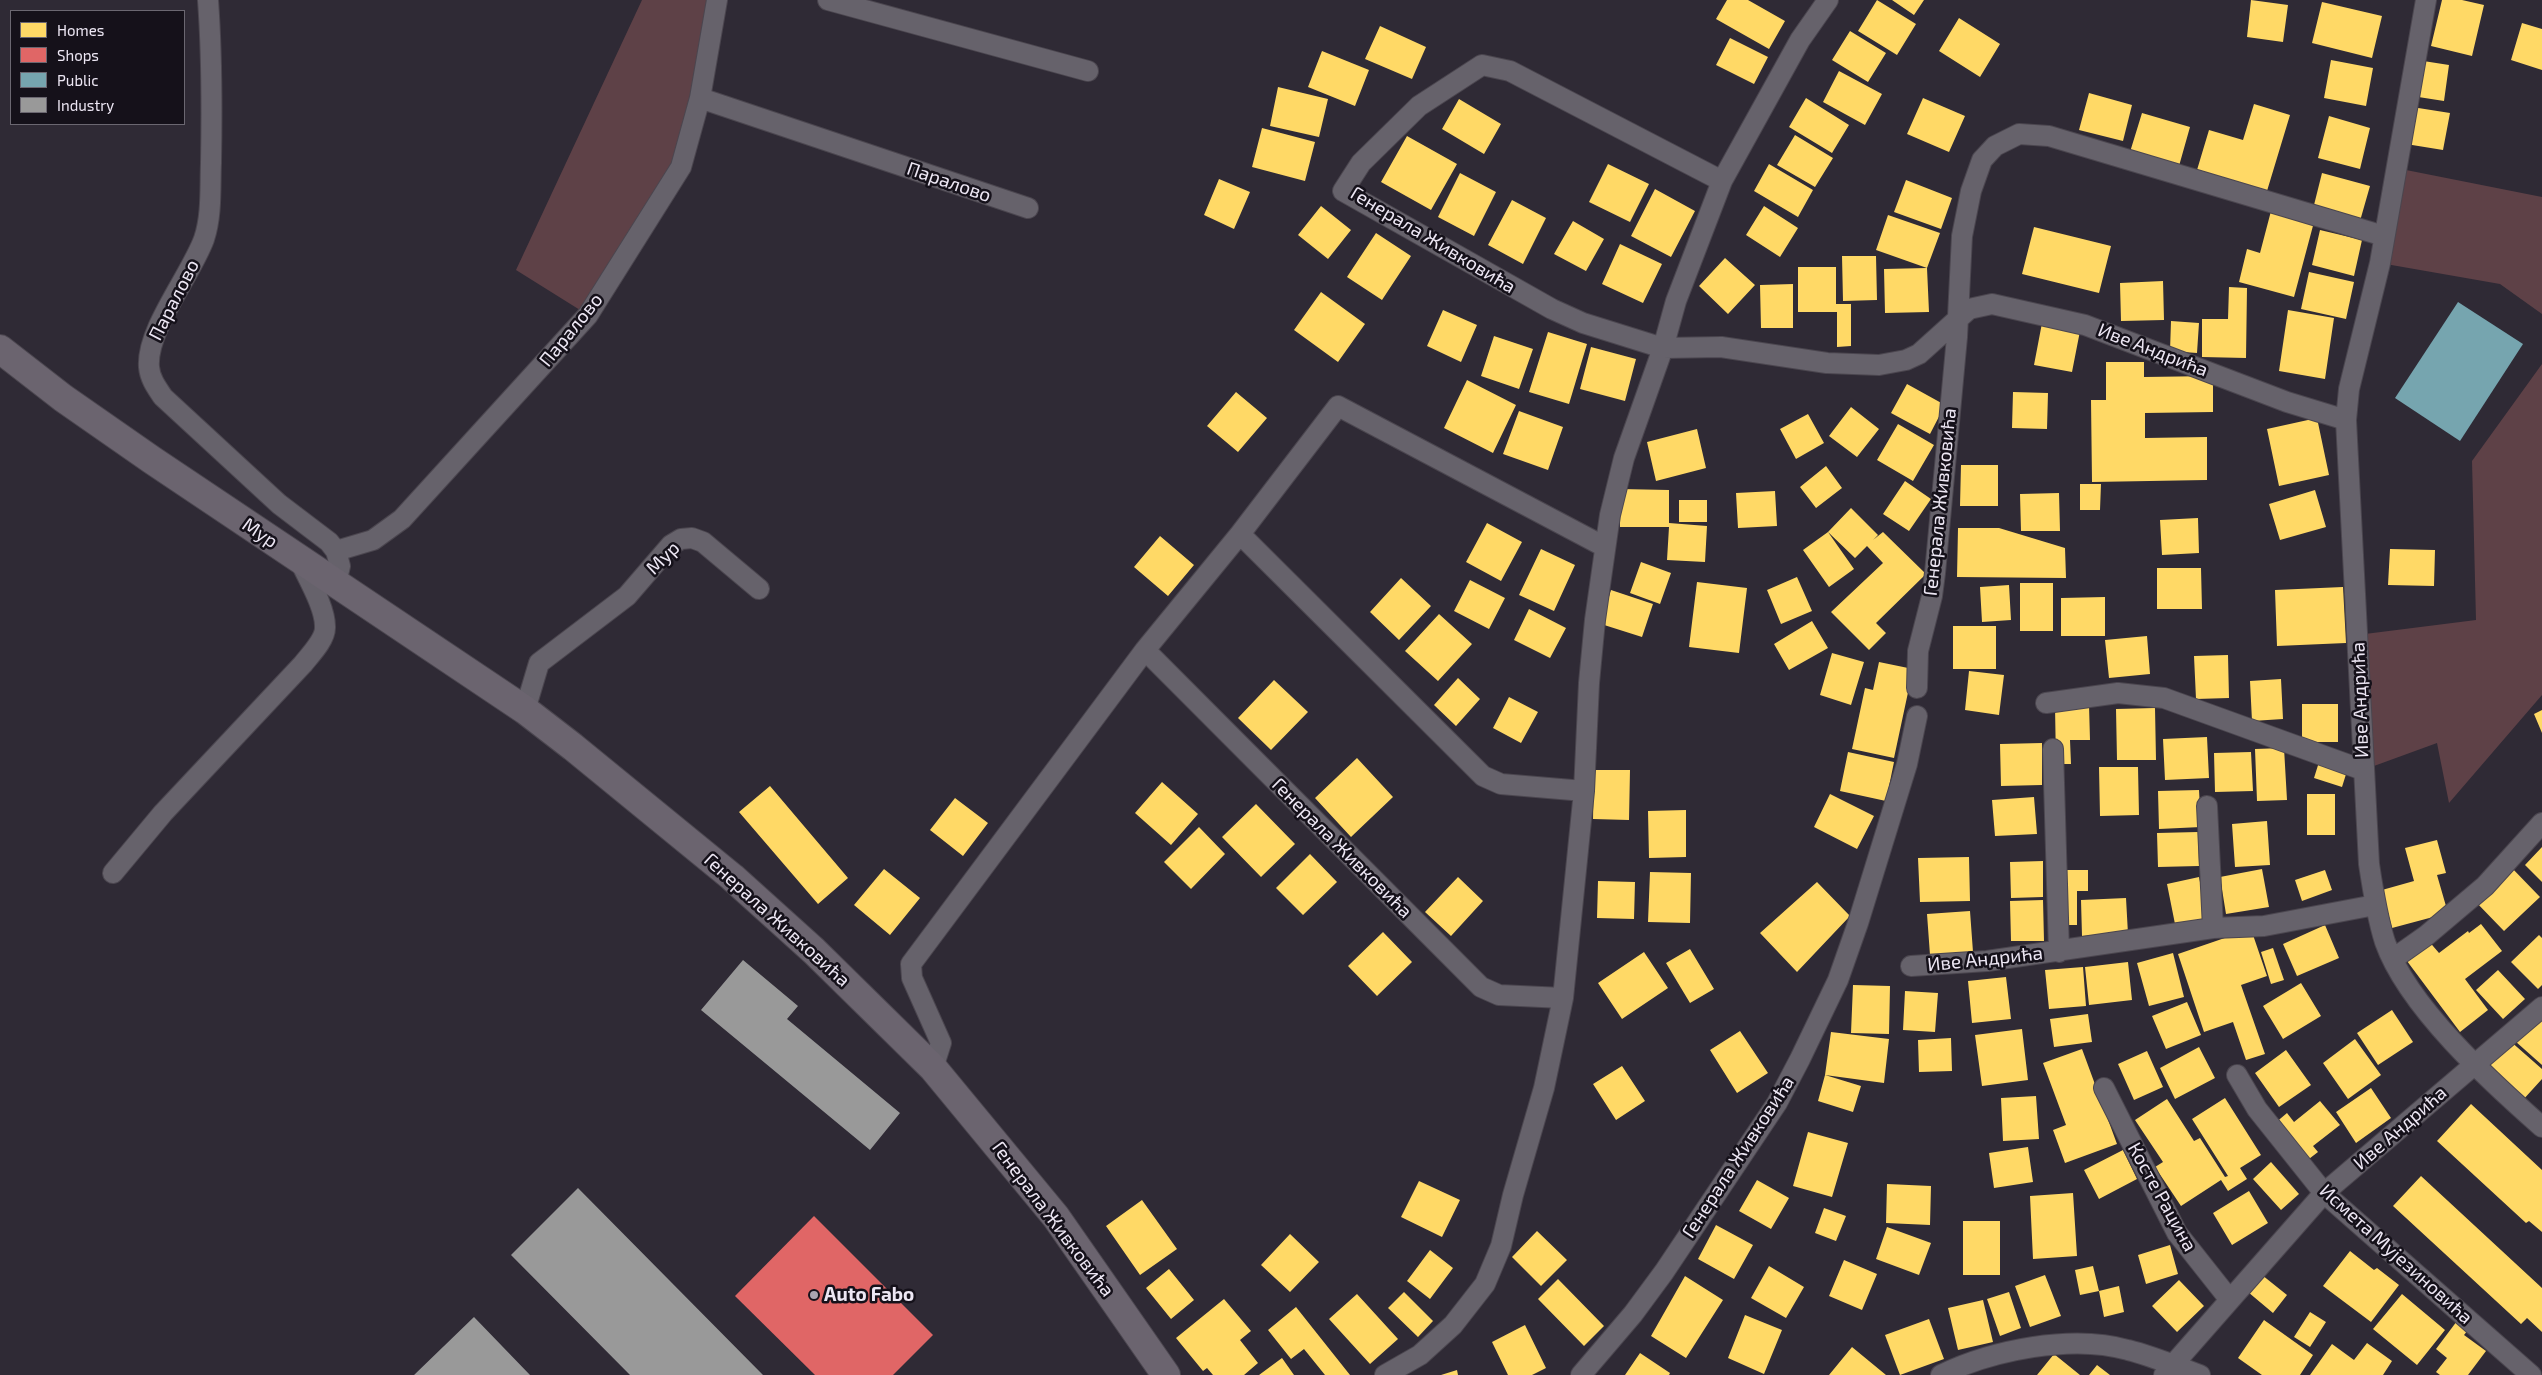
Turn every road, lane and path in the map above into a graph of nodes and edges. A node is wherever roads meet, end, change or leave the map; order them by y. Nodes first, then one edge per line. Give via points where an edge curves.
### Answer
1 (208, 0) edge
2 (717, 0) edge
3 (828, 0) edge
4 (1828, 0) edge
5 (2426, 0) edge
6 (1088, 71) dead end
7 (700, 98) junction
8 (1722, 181) junction
9 (1028, 208) dead end
10 (2384, 236) junction
11 (1958, 316) junction
12 (1663, 348) junction
13 (0, 349) edge
14 (2346, 420) junction
15 (1240, 534) junction
16 (1605, 547) junction
17 (336, 551) junction
18 (299, 559) junction
19 (336, 583) junction
20 (759, 588) dead end
21 (1145, 650) junction
22 (1917, 688) dead end
23 (2046, 703) dead end
24 (524, 710) junction
25 (1917, 716) dead end
26 (2053, 749) dead end
27 (2363, 770) junction
28 (613, 779) joint
29 (1584, 791) junction
30 (2207, 806) dead end
31 (2542, 823) edge
32 (113, 873) dead end
33 (2375, 905) junction
34 (2213, 928) junction
35 (2059, 952) junction
36 (2393, 958) junction
37 (1911, 966) dead end
38 (1563, 998) junction
39 (2542, 1007) edge
40 (2475, 1064) junction
41 (933, 1068) junction
42 (2237, 1074) dead end
43 (2104, 1088) dead end
44 (2542, 1127) edge
45 (2324, 1192) junction
46 (2230, 1300) junction
47 (2168, 1370) edge
48 (1166, 1375) edge
49 (1385, 1375) edge
50 (1580, 1375) edge
51 (1941, 1375) edge
52 (2200, 1375) edge
53 (2531, 1375) edge

1 - 17 street, Паралово via 213,93 209,215 197,256 154,338 149,368 163,397 279,504
2 - 7 street, Паралово
3 - 6 street
4 - 8 street via 1800,40
5 - 10 street, Иве Андрића
7 - 9 street, Паралово
7 - 17 street, Паралово via 681,167 588,315 402,519 373,540
8 - 12 street via 1676,301
8 - 12 street, Генерала Живковића via 1510,71 1482,65 1419,106 1361,163 1343,191 1552,309 1592,326
10 - 11 street, Генерала Живковића via 2049,136 2019,134 1995,146 1982,160 1974,183 1962,236
10 - 14 street, Иве Андрића via 2349,389
11 - 12 street, Генерала Живковића via 1930,346 1913,357 1894,363 1848,364 1721,348
11 - 14 street, Иве Андрића via 1969,309 1992,304 2085,325 2287,402
11 - 22 street, Генерала Живковића via 1935,573 1918,651
12 - 16 street via 1624,458
13 - 18 main road, Мур via 63,398
14 - 27 street, Иве Андрића
15 - 16 street via 1338,406
15 - 21 street
15 - 29 street via 1484,776 1502,784
16 - 29 street via 1589,683
17 - 19 street via 340,566
18 - 19 main road, Мур
18 - 32 street via 322,611 325,629 322,638 303,664 163,813
19 - 24 main road, Мур
20 - 24 street, Мур via 703,542 681,539 671,545 626,596 539,663
21 - 38 street, Генерала Живковића via 1481,987 1499,995
21 - 41 street via 911,964 912,978 941,1043
23 - 27 street, Иве Андрића via 2118,693 2164,698
24 - 28 main road, Мур
25 - 50 street, Генерала Живковића via 1907,764 1858,924 1845,978 1777,1103 1650,1292
26 - 35 street, Иве Андрића
27 - 33 street, Иве Андрића
28 - 41 main road, Генерала Живковића via 781,921
29 - 38 street
30 - 34 street
31 - 36 street via 2485,886 2427,935
33 - 34 street, Иве Андрића via 2264,926
33 - 36 street, Иве Андрића
34 - 35 street, Иве Андрића
35 - 37 street, Иве Андрића
36 - 40 street, Иве Андрића via 2414,995
38 - 49 street via 1544,1088 1494,1266 1474,1300 1453,1325 1420,1355
39 - 40 street, Иве Андрића
40 - 44 street, Иве Андрића
40 - 45 street, Иве Андрића
41 - 48 main road, Генерала Живковића via 1056,1216
42 - 45 street, Исмета Мујезиновића via 2257,1109
43 - 46 street, Косте Рацина via 2177,1233
45 - 46 street
45 - 53 street, Исмета Мујезиновића
46 - 47 street
47 - 51 street via 2117,1347 2072,1344 2005,1354
47 - 52 street

